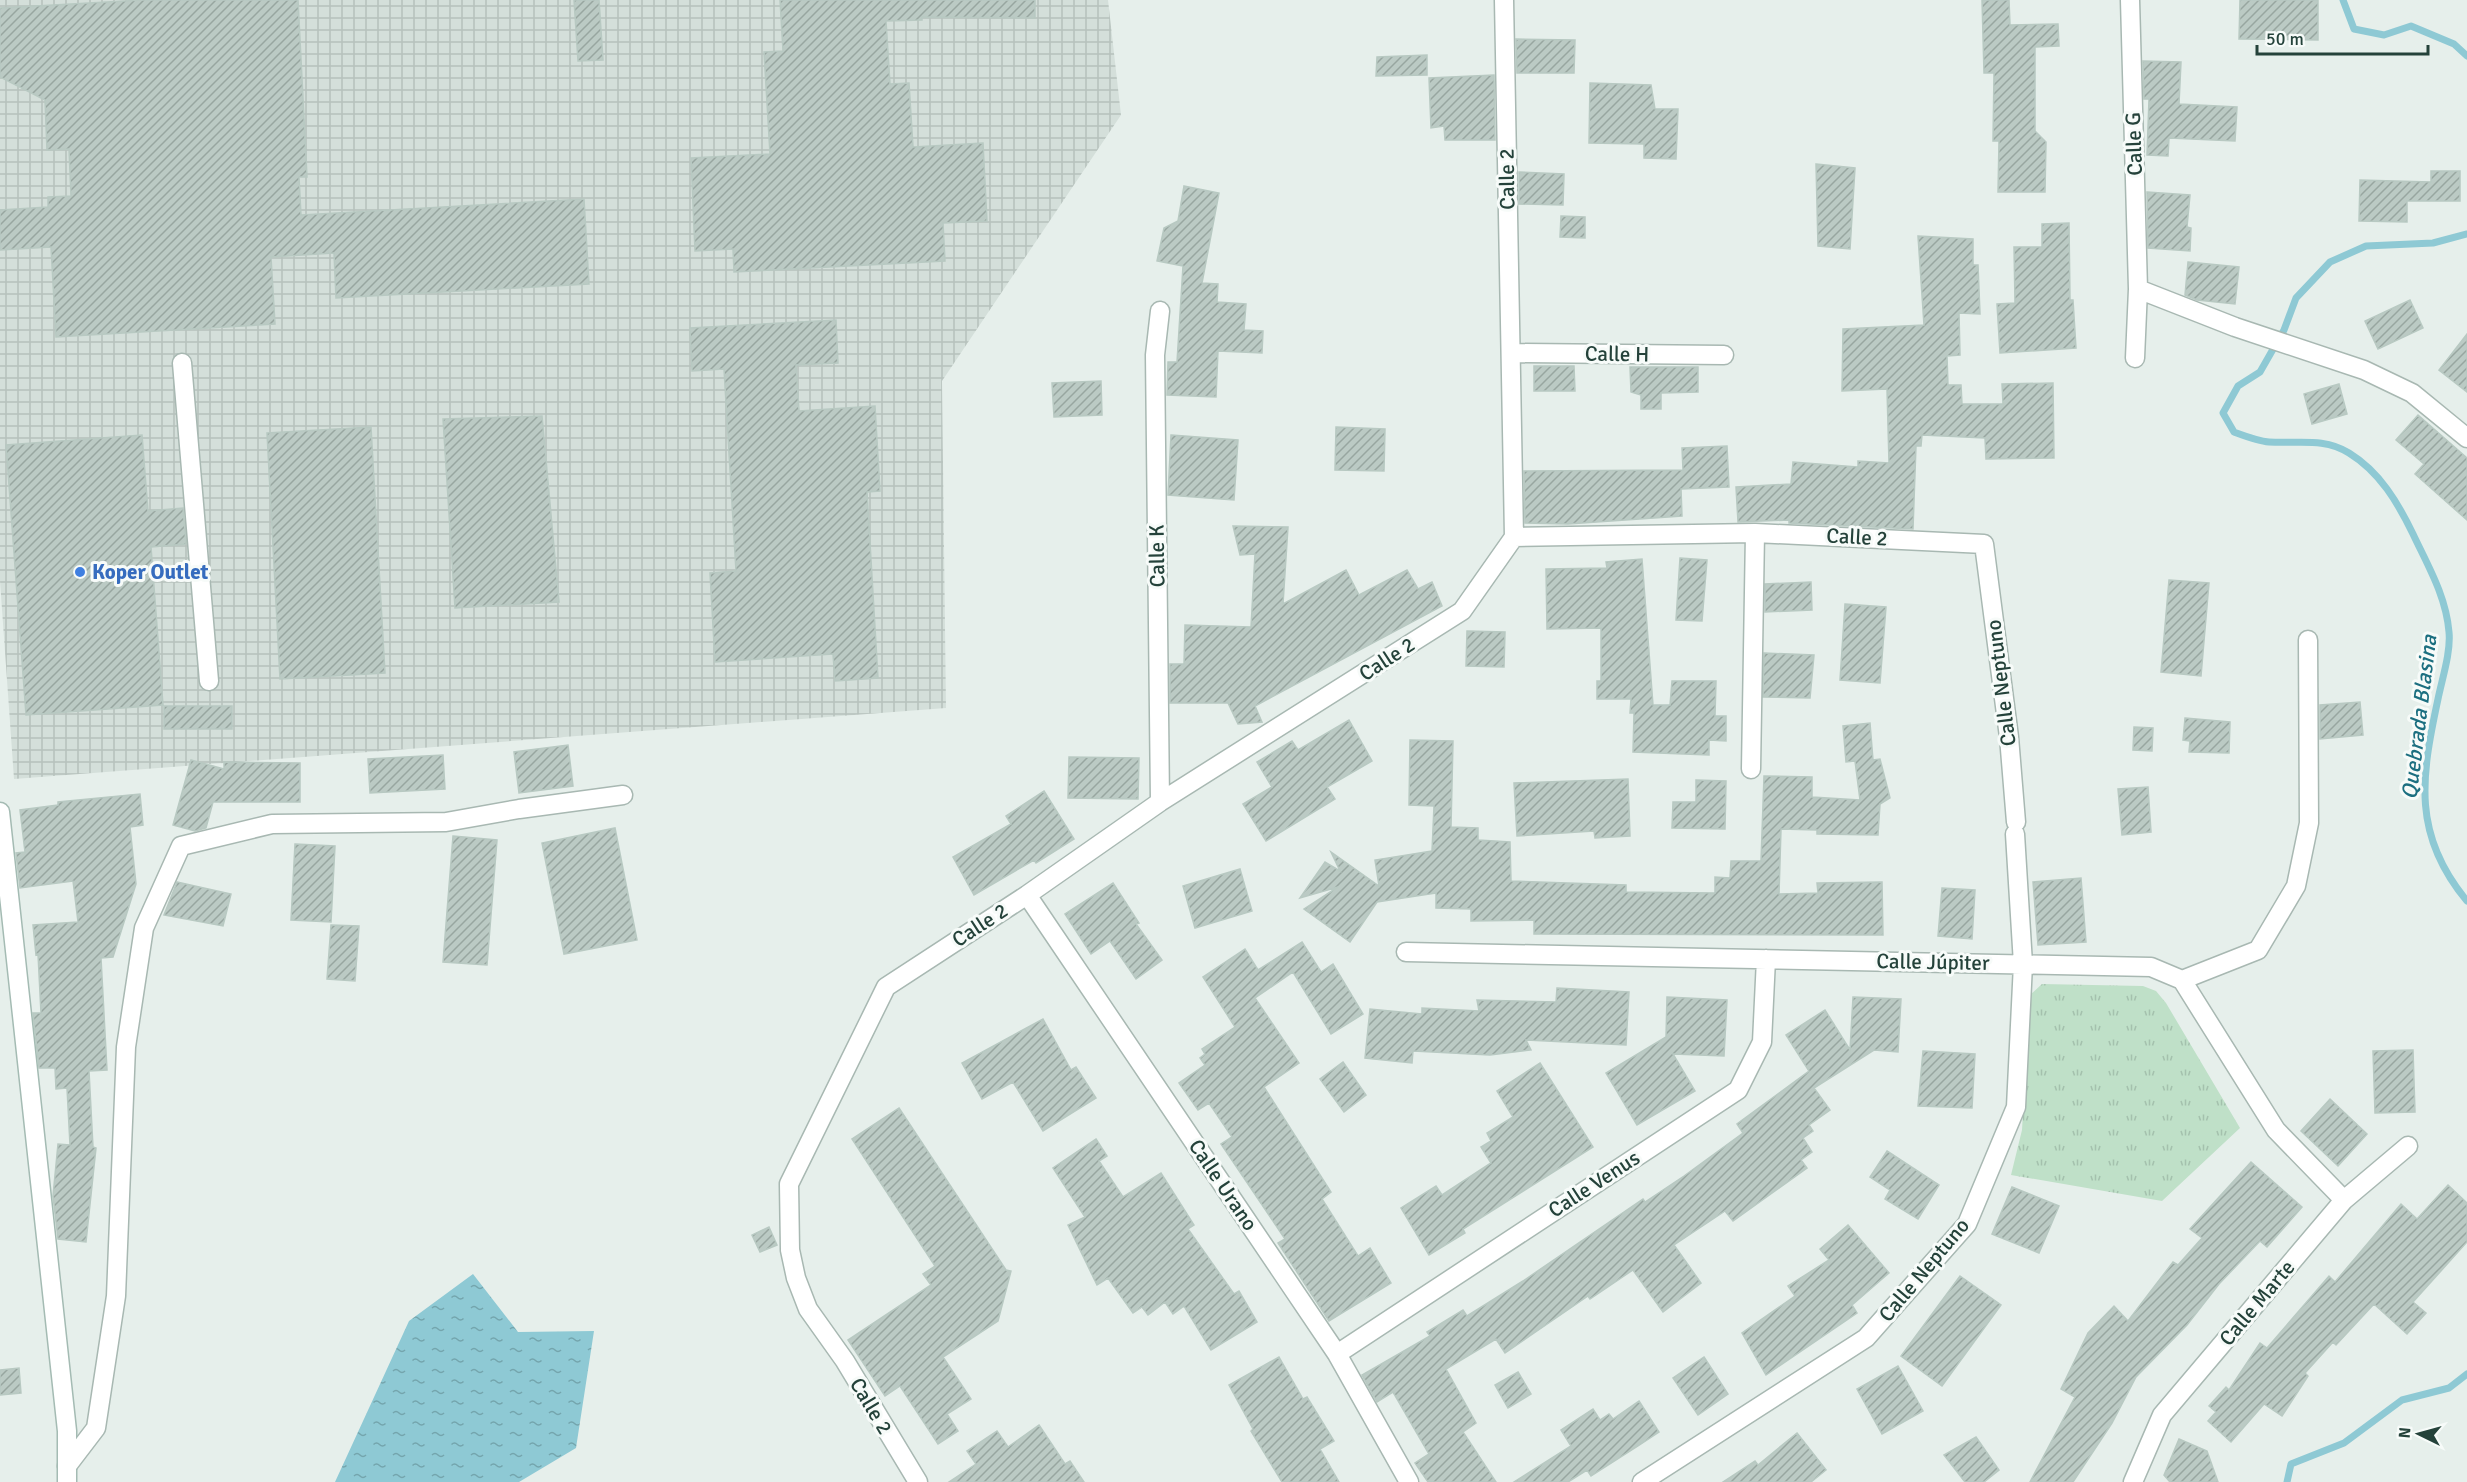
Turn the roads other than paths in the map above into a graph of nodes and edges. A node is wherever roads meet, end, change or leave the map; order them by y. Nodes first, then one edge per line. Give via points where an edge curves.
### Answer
1 (1504, 0) edge
2 (2130, 0) edge
3 (2138, 289) junction
4 (1160, 311) dead end
5 (1511, 352) junction
6 (1724, 355) dead end
7 (2134, 358) dead end
8 (182, 363) dead end
9 (2467, 438) edge
10 (1755, 533) junction
11 (1514, 537) junction
12 (1984, 544) joint
13 (2308, 640) dead end
14 (209, 681) dead end
15 (1751, 769) dead end
16 (623, 795) dead end
17 (1160, 802) junction
18 (0, 812) edge
19 (2, 865) edge
20 (1027, 895) junction
21 (1406, 952) dead end
22 (1766, 959) junction
23 (2023, 964) junction
24 (2182, 980) junction
25 (2408, 1146) dead end
26 (2344, 1200) junction
27 (1337, 1354) junction
28 (67, 1474) edge
29 (918, 1482) edge
30 (1409, 1482) edge
31 (1642, 1482) edge
32 (2133, 1482) edge

1 - 5 street, Calle 2
2 - 3 street, Calle G
3 - 7 street, Calle G
3 - 9 street via 2235,327 2364,370 2412,393
4 - 17 street, Calle K via 1155,366
5 - 6 street, Calle H
5 - 11 street, Calle 2
8 - 14 street
10 - 11 street, Calle 2
10 - 12 street, Calle 2
10 - 15 street
11 - 17 street, Calle 2 via 1462,610
12 - 23 street, Calle Neptuno via 2009,737
13 - 24 street via 2309,823 2296,886 2258,950
16 - 28 street via 446,822 272,824 181,846 144,928 126,1047 116,1296 96,1428
17 - 20 street, Calle 2
18 - 19 street
19 - 28 street via 67,1431
20 - 27 street, Calle Urano
20 - 29 street, Calle 2 via 886,987 789,1184 790,1250 808,1309
21 - 22 street, Calle Júpiter
22 - 23 street, Calle Júpiter
22 - 27 street, Calle Venus via 1762,1042 1738,1089
23 - 24 street, Calle Júpiter via 2151,967
23 - 31 street, Calle Neptuno via 2016,1107 1966,1224 1866,1338
24 - 26 street via 2276,1130
25 - 26 street, Calle Marte
26 - 32 street, Calle Marte via 2162,1415
27 - 30 street, Calle Urano

